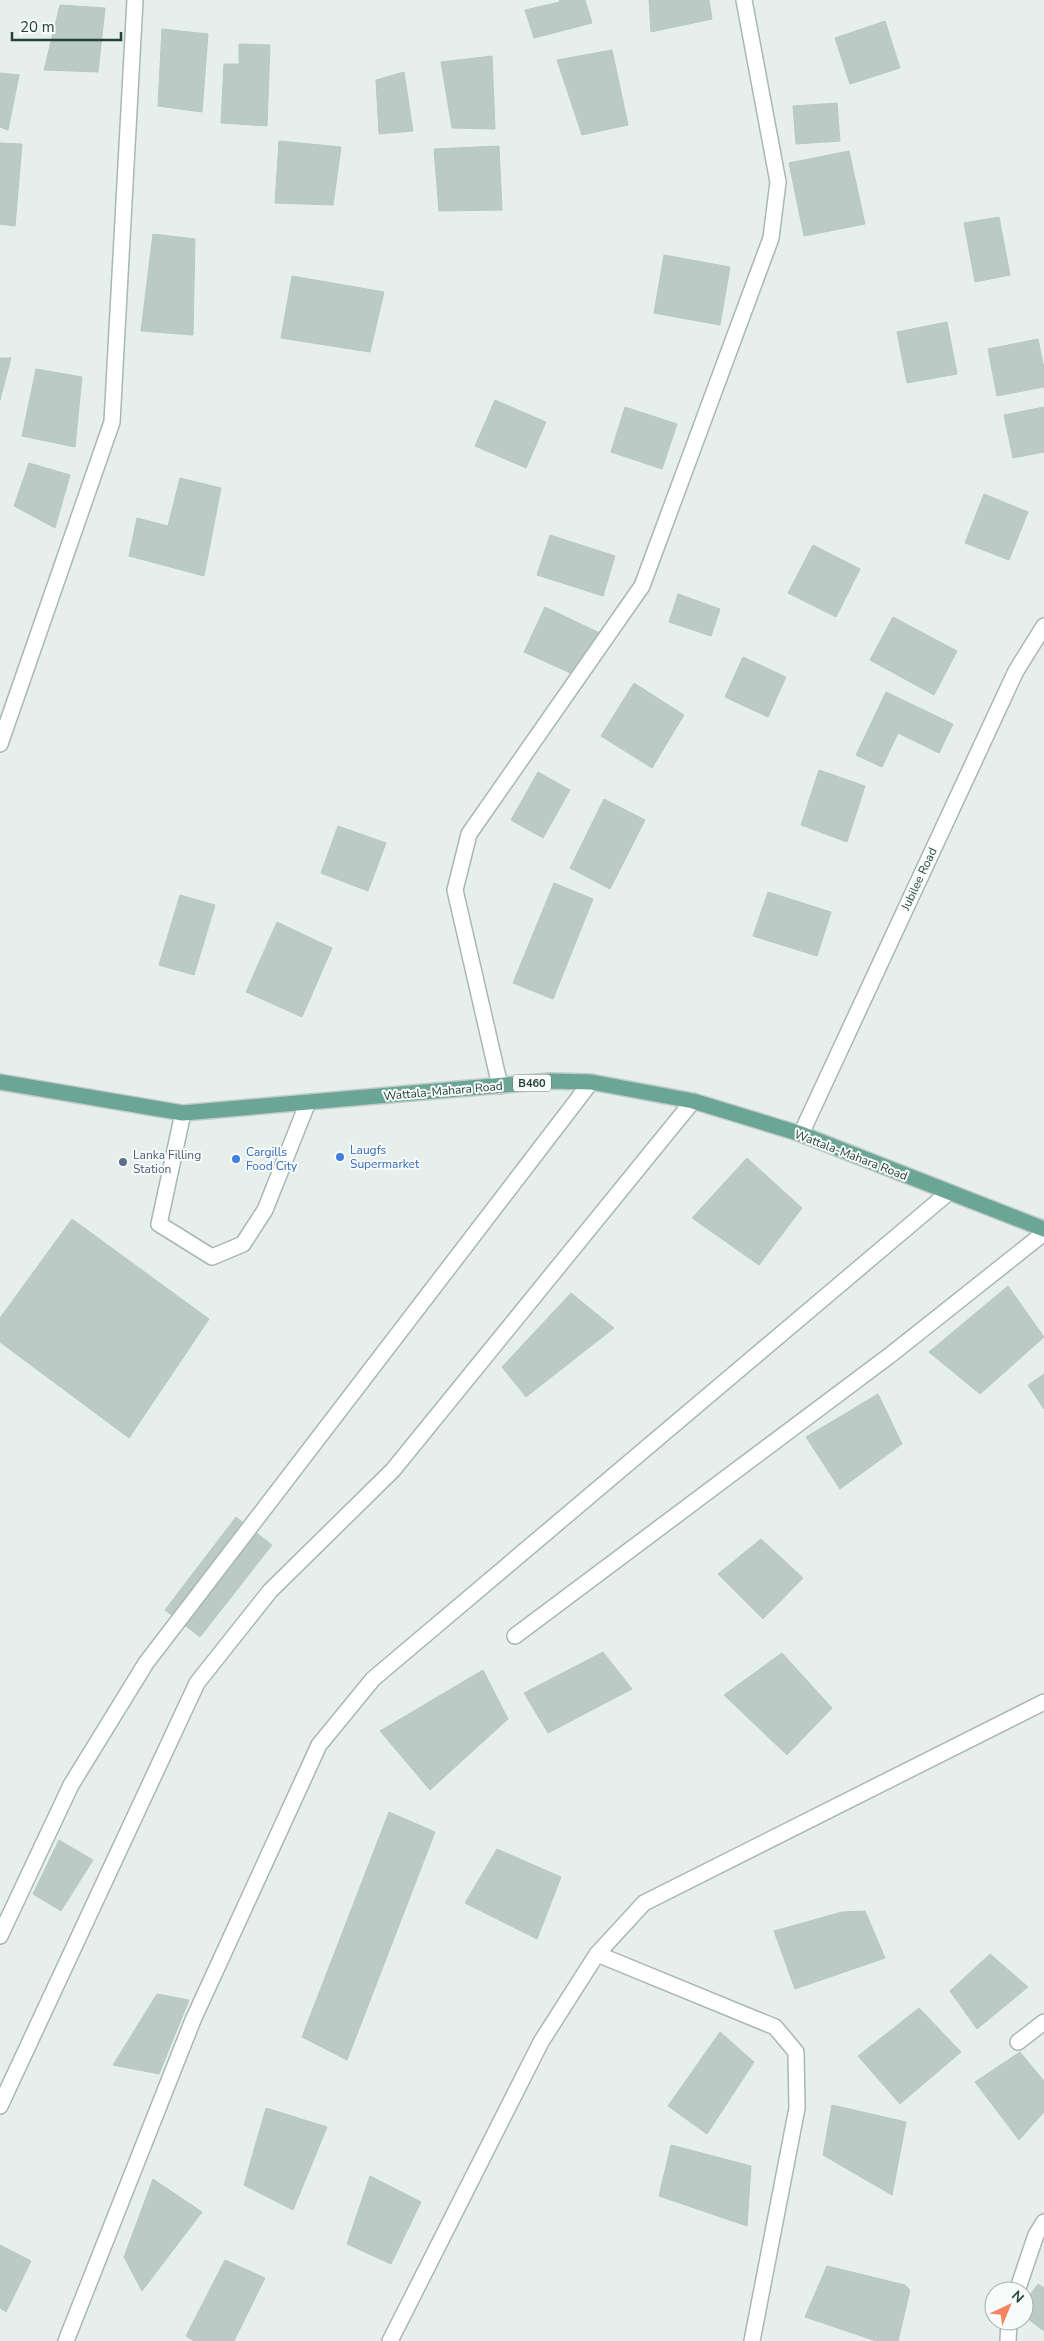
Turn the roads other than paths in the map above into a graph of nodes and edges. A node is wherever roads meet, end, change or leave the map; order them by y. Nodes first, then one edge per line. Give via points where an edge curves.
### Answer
1 (135, 0) edge
2 (744, 0) edge
3 (1044, 626) edge
4 (0, 744) edge
5 (0, 1082) edge
6 (591, 1082) junction
7 (500, 1086) junction
8 (693, 1101) junction
9 (308, 1102) junction
10 (183, 1112) junction
11 (801, 1134) junction
12 (948, 1193) junction
13 (1044, 1228) edge
14 (1044, 1233) edge
15 (514, 1636) dead end
16 (1044, 1702) edge
17 (0, 1936) edge
18 (597, 1954) junction
19 (1044, 2022) edge
20 (1018, 2042) dead end
21 (0, 2106) edge
22 (1044, 2222) edge
23 (1020, 2281) edge
24 (66, 2341) edge
25 (390, 2341) edge
26 (752, 2341) edge

1 - 4 street via 112,422
2 - 7 street via 778,182 772,238 642,586 469,834 455,890
3 - 11 street, Jubilee Road via 1016,671
5 - 10 main road, Wattala-Mahara Road / B460
6 - 7 main road, Wattala-Mahara Road / B460 via 550,1081
6 - 8 main road, Wattala-Mahara Road / B460
6 - 17 street via 146,1663 71,1786
7 - 9 main road, Wattala-Mahara Road / B460
8 - 11 main road, Wattala-Mahara Road / B460
8 - 21 street via 393,1470 270,1591 197,1683
9 - 10 main road, Wattala-Mahara Road / B460
9 - 10 street via 266,1210 243,1244 212,1258 159,1224
11 - 12 main road, Wattala-Mahara Road / B460
12 - 13 main road, Wattala-Mahara Road / B460
12 - 24 street via 373,1679 319,1745 194,2020
14 - 15 street via 889,1356
16 - 18 street via 644,1902
18 - 25 street via 541,2042
18 - 26 street via 775,2027 796,2052 796,2108
19 - 20 street
22 - 23 street via 1036,2235

